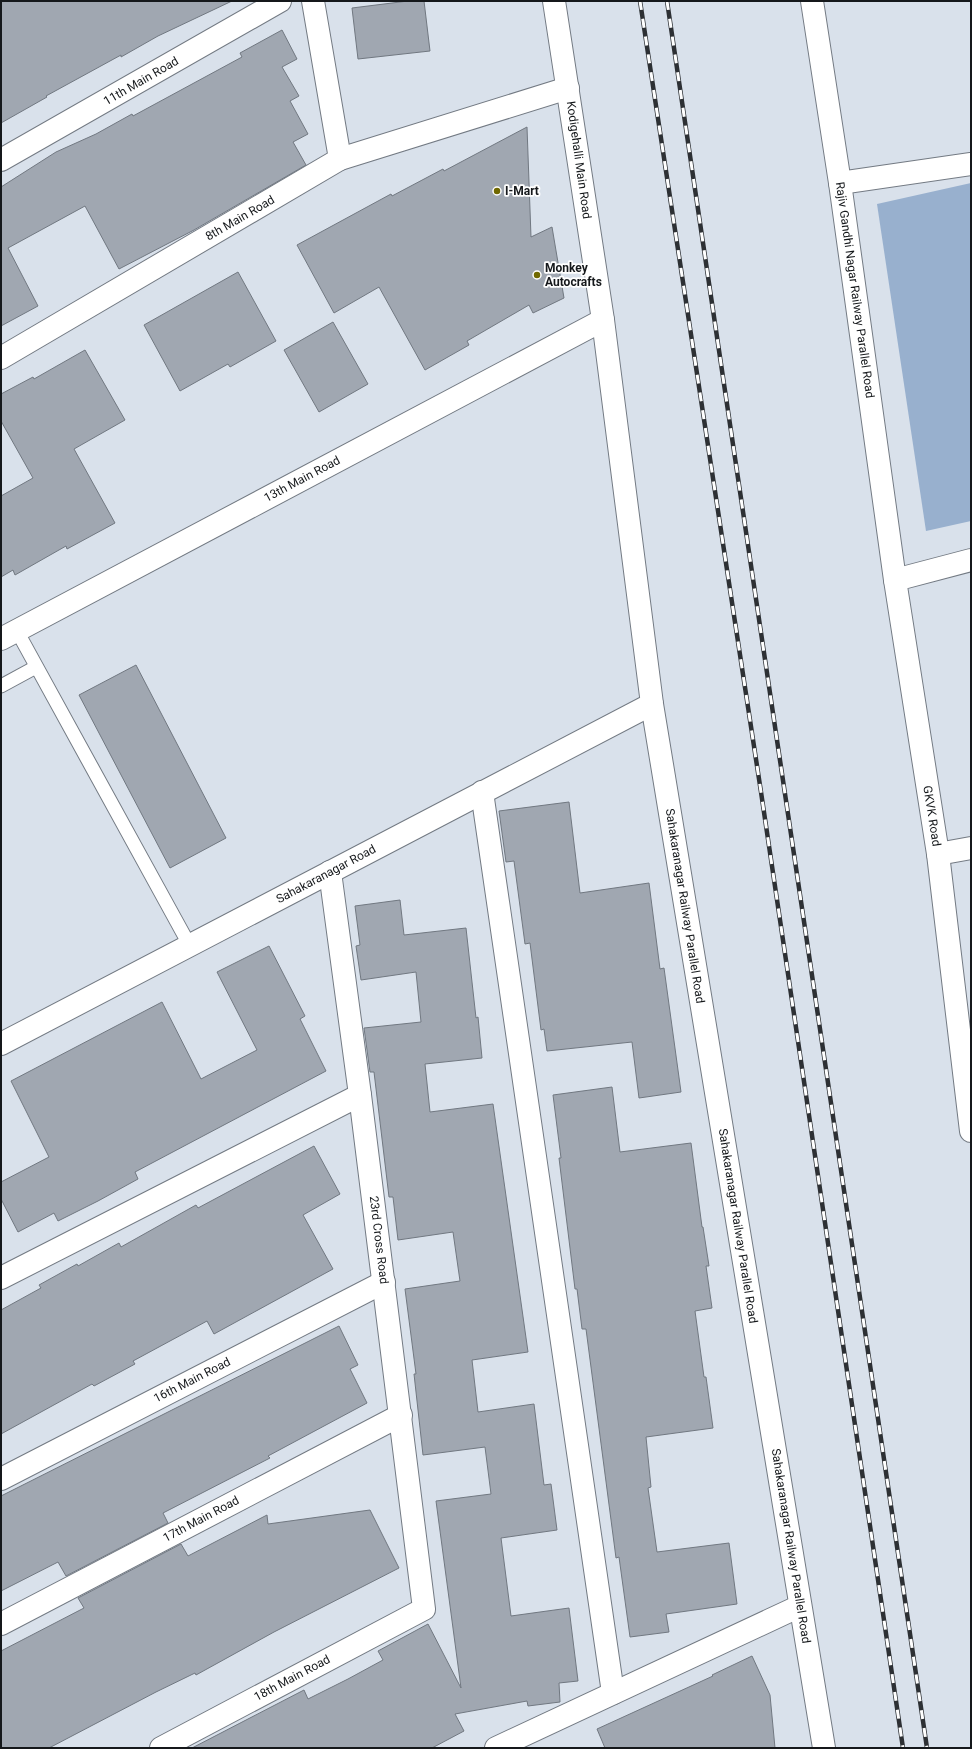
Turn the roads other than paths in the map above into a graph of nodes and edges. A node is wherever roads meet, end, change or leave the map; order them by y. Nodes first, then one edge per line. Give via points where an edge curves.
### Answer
1 (280, 1) edge
2 (314, 1) edge
3 (554, 1) edge
4 (812, 1) edge
5 (568, 88) junction
6 (340, 159) junction
7 (1, 160) edge
8 (971, 164) edge
9 (840, 183) junction
10 (603, 320) junction
11 (1, 358) edge
12 (971, 560) edge
13 (895, 580) junction
14 (9, 635) edge
15 (36, 666) junction
16 (1, 686) edge
17 (652, 704) junction
18 (482, 792) junction
19 (971, 848) edge
20 (938, 854) junction
21 (330, 872) junction
22 (190, 946) junction
23 (1, 1044) edge
24 (360, 1095) junction
25 (971, 1131) edge
26 (1, 1278) edge
27 (384, 1282) junction
28 (401, 1415) junction
29 (1, 1479) edge
30 (800, 1606) junction
31 (424, 1609) joint
32 (1, 1624) edge
33 (613, 1693) junction
34 (161, 1748) edge
35 (496, 1748) edge
36 (824, 1748) edge

1 - 7 street, 11th Main Road
2 - 6 street
3 - 5 street, Kodigehalli Main Road
4 - 9 street, Rajiv Gandhi Nagar Railway Parallel Road
5 - 6 street, 8th Main Road
5 - 10 street, Kodigehalli Main Road
6 - 11 street, 8th Main Road
8 - 9 street
9 - 13 street, Rajiv Gandhi Nagar Railway Parallel Road
10 - 14 street, 13th Main Road
10 - 17 street, Kodigehalli Main Road
12 - 13 street
13 - 20 street, GKVK Road
14 - 15 lane
15 - 16 lane
15 - 22 lane
17 - 18 street, Sahakaranagar Road
17 - 30 street, Sahakaranagar Railway Parallel Road
18 - 21 street, Sahakaranagar Road
18 - 33 street
19 - 20 street
20 - 25 street, GKVK Road
21 - 22 street, Sahakaranagar Road
21 - 24 street, 23rd Cross Road
22 - 23 street, Sahakaranagar Road
24 - 26 street
24 - 27 street, 23rd Cross Road
27 - 28 street, 23rd Cross Road
27 - 29 street, 16th Main Road
28 - 31 street, 23rd Cross Road
28 - 32 street, 17th Main Road
30 - 33 street
30 - 36 street, Sahakaranagar Railway Parallel Road
31 - 34 street, 18th Main Road
33 - 35 street

